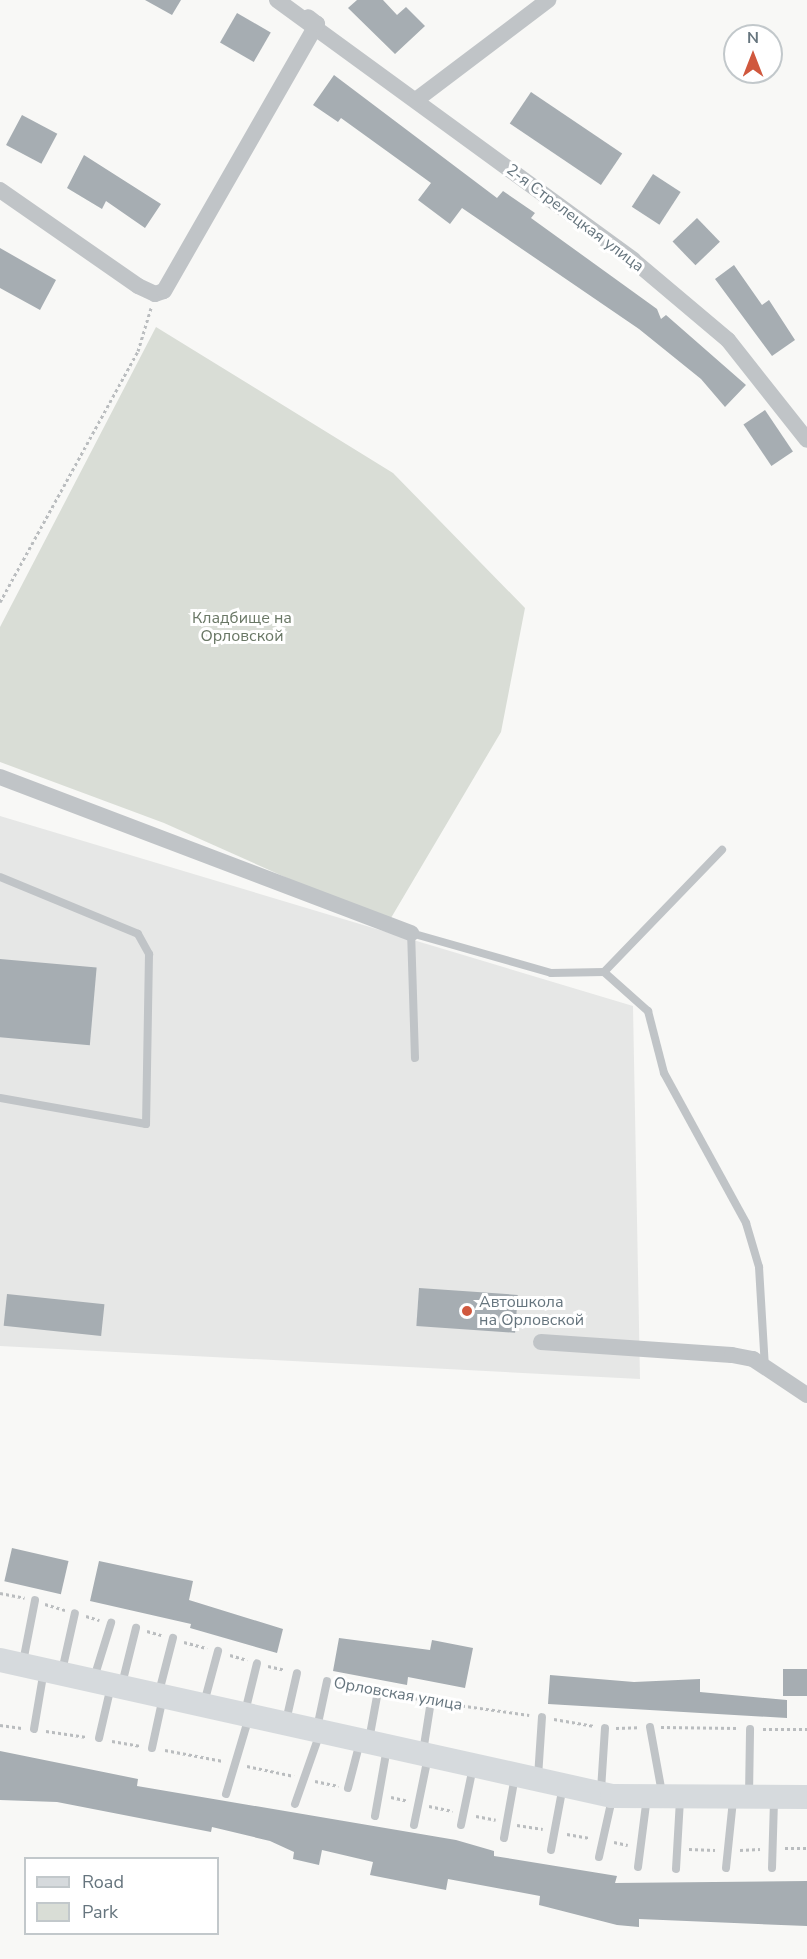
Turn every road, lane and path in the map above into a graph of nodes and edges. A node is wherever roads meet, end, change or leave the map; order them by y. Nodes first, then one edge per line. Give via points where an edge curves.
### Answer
1 (277, 0) edge
2 (285, 0) edge
3 (548, 0) edge
4 (316, 24) junction
5 (416, 100) junction
6 (0, 190) edge
7 (155, 294) junction
8 (807, 440) edge
9 (0, 602) edge
10 (0, 777) edge
11 (722, 850) dead end
12 (0, 877) edge
13 (411, 933) junction
14 (604, 972) junction
15 (415, 1058) dead end
16 (0, 1098) edge
17 (541, 1342) dead end
18 (765, 1367) junction
19 (807, 1395) edge
20 (0, 1593) edge
21 (35, 1600) junction
22 (75, 1612) junction
23 (111, 1623) joint
24 (136, 1628) joint
25 (173, 1638) junction
26 (218, 1651) junction
27 (257, 1663) junction
28 (32, 1667) edge
29 (297, 1673) joint
30 (327, 1681) joint
31 (108, 1685) junction
32 (378, 1691) junction
33 (160, 1696) junction
34 (431, 1701) junction
35 (203, 1706) junction
36 (247, 1716) junction
37 (542, 1717) junction
38 (0, 1725) edge
39 (285, 1725) junction
40 (650, 1726) junction
41 (605, 1728) junction
42 (750, 1728) junction
43 (34, 1729) junction
44 (807, 1729) edge
45 (318, 1732) junction
46 (99, 1738) junction
47 (372, 1744) junction
48 (153, 1748) junction
49 (425, 1756) junction
50 (237, 1764) junction
51 (473, 1766) junction
52 (526, 1778) junction
53 (307, 1779) junction
54 (563, 1786) junction
55 (348, 1788) joint
56 (226, 1794) dead end
57 (378, 1795) junction
58 (607, 1795) junction
59 (663, 1796) junction
60 (741, 1796) junction
61 (774, 1797) junction
62 (807, 1797) edge
63 (295, 1804) dead end
64 (420, 1804) junction
65 (463, 1813) junction
66 (375, 1816) dead end
67 (506, 1823) junction
68 (414, 1825) dead end
69 (461, 1825) dead end
70 (556, 1832) junction
71 (504, 1838) dead end
72 (602, 1840) junction
73 (642, 1847) junction
74 (679, 1848) junction
75 (772, 1848) junction
76 (807, 1848) edge
77 (551, 1850) dead end
78 (727, 1850) junction
79 (599, 1857) dead end
80 (638, 1868) dead end
81 (726, 1868) dead end
82 (772, 1868) dead end
83 (676, 1869) dead end

1 - 4 street, 2-я Стрелецкая улица
2 - 4 street, 2-я Стрелецкая улица
3 - 5 street
4 - 5 street, 2-я Стрелецкая улица
4 - 7 street via 164,291
5 - 8 street, 2-я Стрелецкая улица via 633,260 728,340
6 - 7 street
7 - 9 path via 138,351
10 - 13 street
11 - 14 lane
12 - 16 lane via 138,934 149,954 146,1124
13 - 14 lane via 551,973
13 - 15 lane
14 - 18 lane via 648,1011 664,1073 746,1223 759,1267
17 - 18 street via 722,1354
18 - 19 street
20 - 21 path
21 - 22 path
21 - 28 lane
22 - 23 path
22 - 28 lane
23 - 31 lane
24 - 25 path
24 - 31 lane
25 - 26 path
25 - 33 lane
26 - 27 path
26 - 35 lane
27 - 29 path
27 - 36 lane
28 - 31 main road
28 - 43 lane
29 - 39 lane
30 - 32 path, Орловская улица
30 - 45 lane
31 - 33 main road
31 - 46 lane
32 - 34 path, Орловская улица
32 - 47 lane
33 - 35 main road
33 - 48 lane
34 - 37 path, Орловская улица
34 - 49 lane
35 - 36 main road
36 - 39 main road
36 - 50 lane
37 - 41 path, Орловская улица
37 - 52 lane
38 - 43 path
39 - 45 main road
40 - 41 path, Орловская улица
40 - 42 path, Орловская улица
40 - 59 lane
41 - 58 lane
42 - 44 path, Орловская улица
42 - 60 lane
43 - 46 path
45 - 47 main road
45 - 53 lane
46 - 48 path
47 - 49 main road
47 - 55 lane
47 - 57 lane
48 - 50 path
49 - 51 main road
49 - 64 lane
50 - 53 path
50 - 56 lane
51 - 52 main road
51 - 65 lane
52 - 54 main road
52 - 67 lane
53 - 55 path
53 - 63 lane
54 - 58 main road
54 - 70 lane
57 - 64 path
57 - 66 lane
58 - 59 main road
58 - 72 lane
59 - 60 main road
59 - 73 lane
59 - 74 lane
60 - 61 main road
60 - 78 lane
61 - 62 main road
61 - 75 lane
64 - 65 path
64 - 68 lane
65 - 67 path
65 - 69 lane
67 - 70 path
67 - 71 lane
70 - 72 path
70 - 77 lane
72 - 73 path
72 - 79 lane
73 - 80 lane
74 - 78 path
74 - 83 lane
75 - 76 path
75 - 78 path
75 - 82 lane
78 - 81 lane

